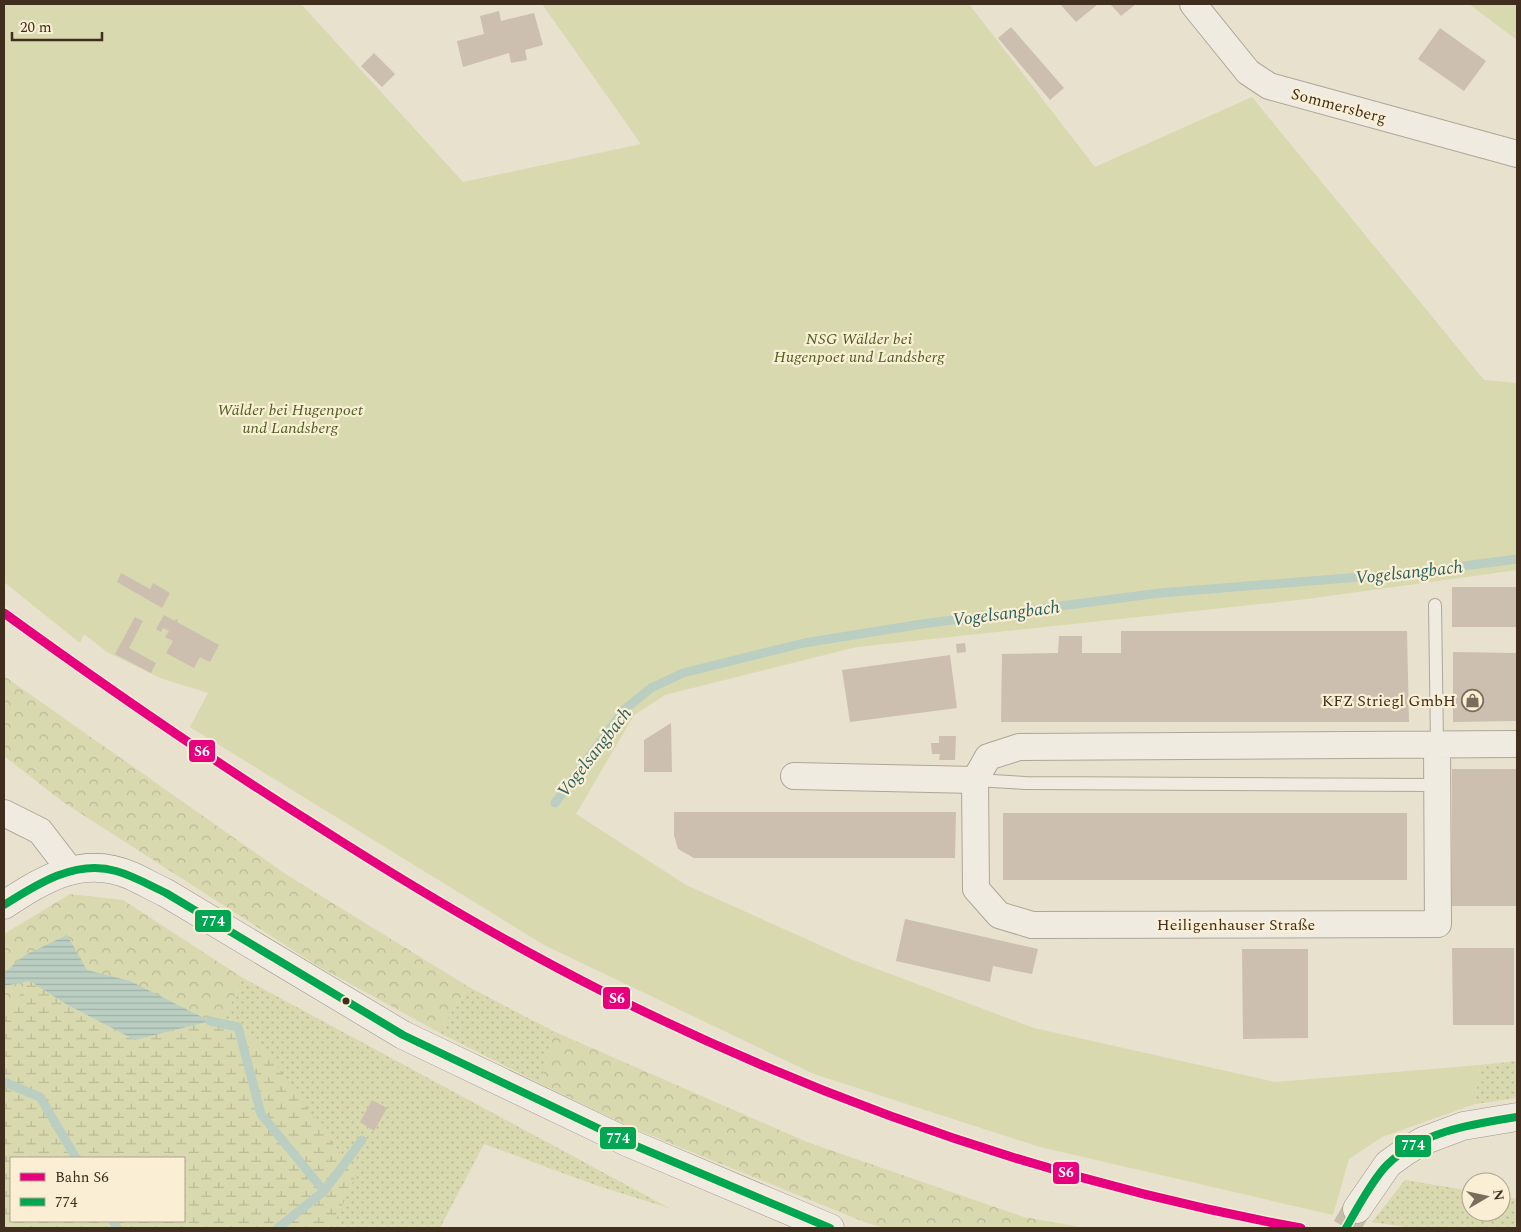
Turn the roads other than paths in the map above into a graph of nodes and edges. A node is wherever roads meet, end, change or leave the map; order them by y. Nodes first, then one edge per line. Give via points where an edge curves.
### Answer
1 (1194, 4) edge
2 (1517, 154) edge
3 (1435, 605) dead end
4 (1437, 744) junction
5 (1517, 744) edge
6 (794, 776) dead end
7 (975, 780) junction
8 (1437, 785) junction
9 (4, 813) edge
10 (70, 870) junction
11 (4, 905) edge
12 (1517, 1117) edge
13 (1356, 1209) tunnel mouth
14 (830, 1228) edge

1 - 2 street, Sommersberg via 1248,72 1269,86
3 - 4 lane
4 - 5 street
4 - 7 street via 1019,747 988,757
4 - 8 street, Heiligenhauser Straße
6 - 7 street
7 - 8 lane
7 - 8 street, Heiligenhauser Straße via 976,889 999,915 1032,925 1438,924
9 - 10 street via 40,831
10 - 11 main road via 39,883
10 - 14 main road via 99,867 130,875 166,893 403,1035 629,1143
12 - 13 main road via 1463,1126 1423,1141 1388,1164

